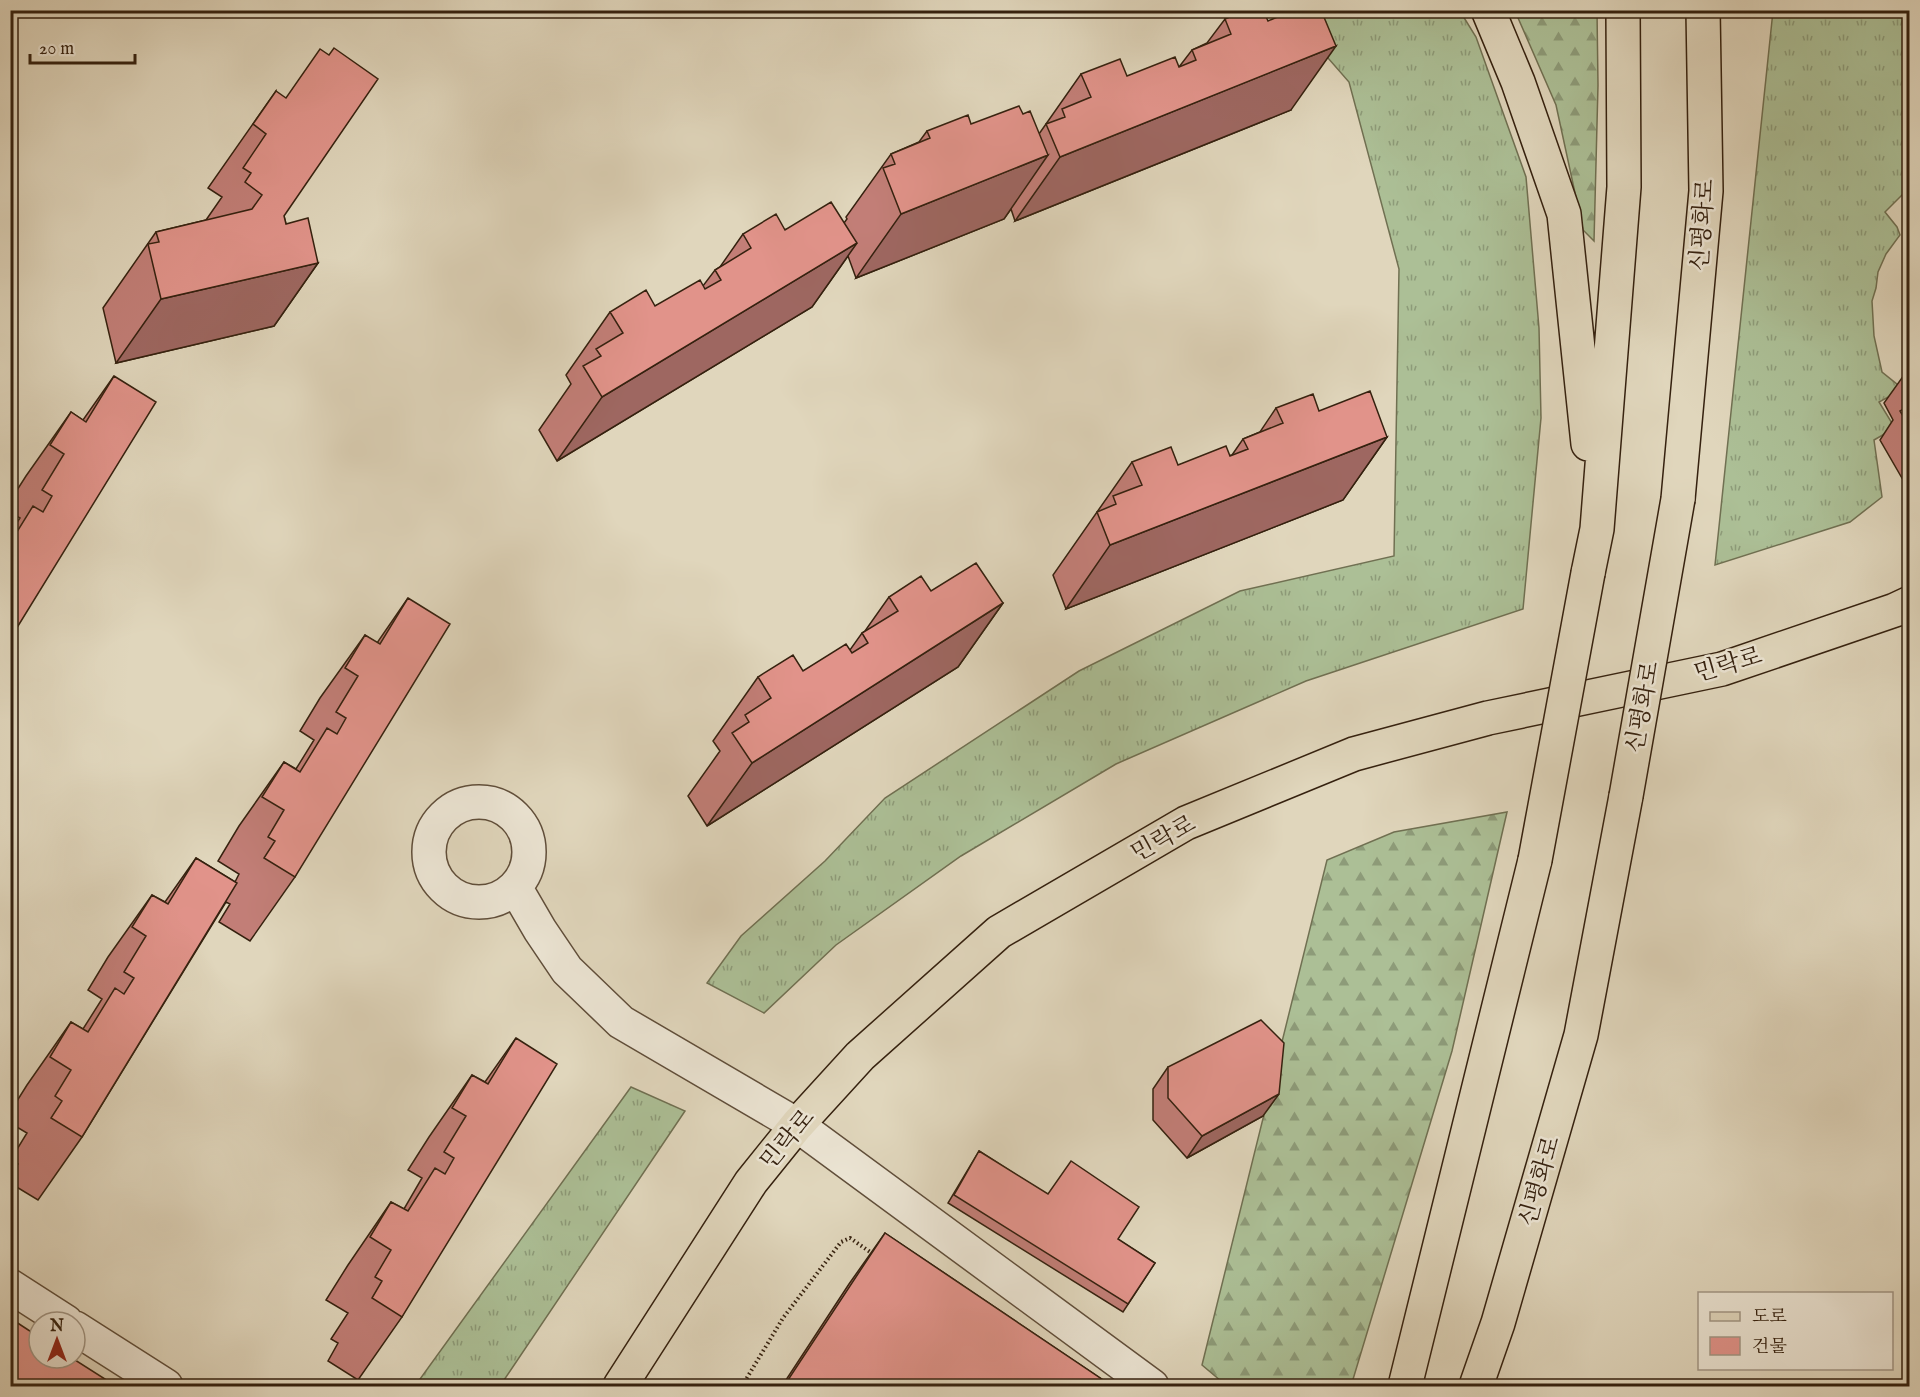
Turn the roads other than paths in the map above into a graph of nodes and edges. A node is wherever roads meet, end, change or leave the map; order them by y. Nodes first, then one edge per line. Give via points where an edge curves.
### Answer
1 (1488, 10) edge
2 (1623, 10) edge
3 (1703, 10) edge
4 (1597, 529) junction
5 (1910, 603) edge
6 (515, 887) dead end
7 (797, 1125) junction
8 (10, 1286) edge
9 (47, 1310) edge
10 (87, 1336) edge
11 (166, 1386) edge
12 (620, 1386) edge
13 (1152, 1386) edge
14 (1406, 1386) edge
15 (1476, 1386) edge

1 - 4 main road via 1564,214
2 - 4 main road via 1624,187
3 - 15 main road, 신평화로, bridge via 1706,191 1678,499 1581,1035 1498,1323
4 - 14 main road, bridge via 1535,860
5 - 7 main road, 민락로 via 1722,669 1488,718 1354,754 1186,823 999,932 860,1056
6 - 7 street via 567,970 621,1022
7 - 12 main road, 민락로 via 751,1182
7 - 13 street
8 - 9 street
10 - 11 street

